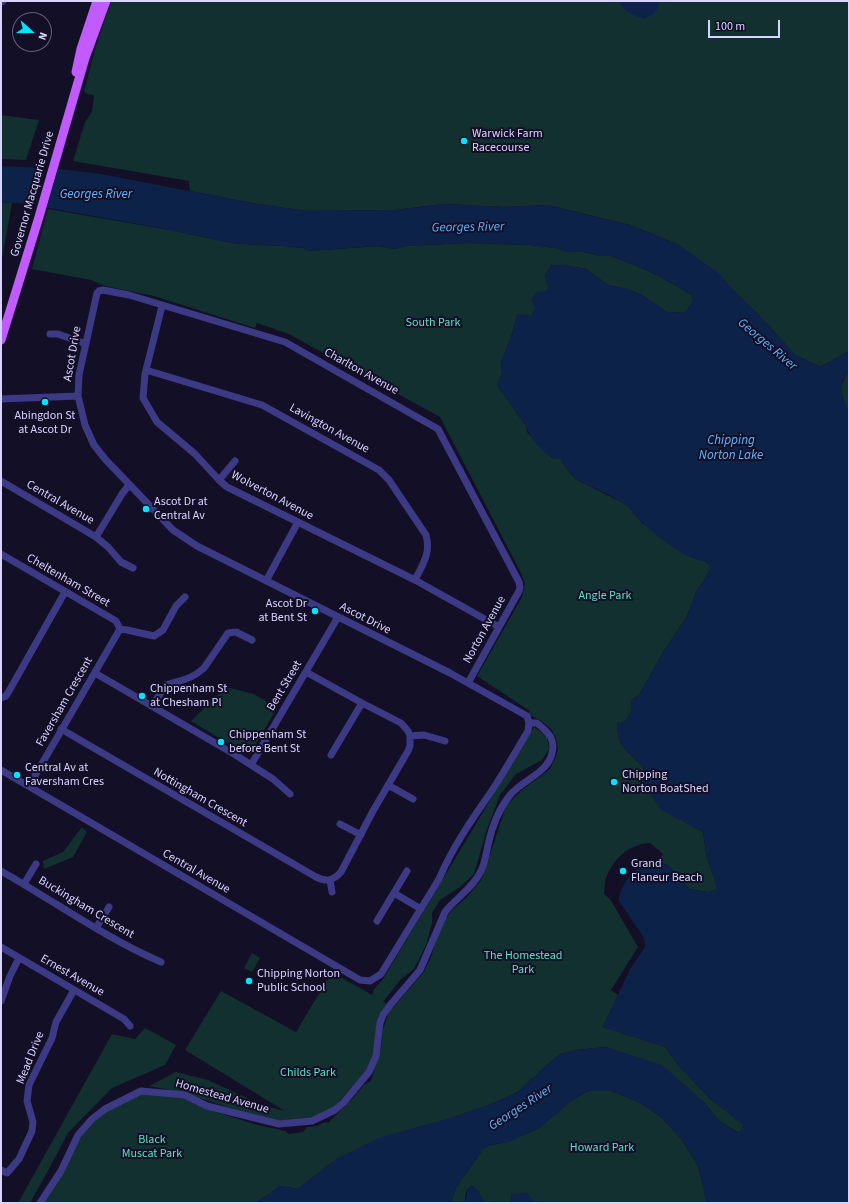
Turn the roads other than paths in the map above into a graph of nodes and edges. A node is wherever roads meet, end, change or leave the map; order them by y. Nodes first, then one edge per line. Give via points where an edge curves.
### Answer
1 (97, 1) edge
2 (106, 1) edge
3 (66, 123) junction
4 (99, 291) joint
5 (162, 306) junction
6 (50, 334) dead end
7 (1, 340) edge
8 (86, 344) junction
9 (146, 370) junction
10 (78, 396) junction
11 (1, 399) edge
12 (235, 461) dead end
13 (219, 480) junction
14 (1, 481) edge
15 (129, 485) junction
16 (298, 522) junction
17 (96, 537) junction
18 (1, 554) edge
19 (133, 568) dead end
20 (415, 580) junction
21 (266, 581) junction
22 (520, 587) joint
23 (65, 592) junction
24 (185, 596) dead end
25 (338, 617) junction
26 (499, 627) junction
27 (120, 629) junction
28 (252, 640) dead end
29 (306, 672) junction
30 (95, 673) junction
31 (468, 683) junction
32 (1, 698) edge
33 (362, 703) junction
34 (152, 706) junction
35 (529, 723) junction
36 (61, 730) junction
37 (410, 736) junction
38 (445, 741) dead end
39 (332, 755) dead end
40 (251, 765) junction
41 (1, 770) edge
42 (388, 785) junction
43 (29, 786) junction
44 (290, 794) dead end
45 (413, 799) dead end
46 (340, 824) dead end
47 (361, 834) junction
48 (36, 864) dead end
49 (1, 871) edge
50 (407, 871) dead end
51 (330, 880) junction
52 (24, 884) junction
53 (332, 892) dead end
54 (394, 893) junction
55 (109, 907) dead end
56 (421, 909) junction
57 (377, 921) dead end
58 (96, 928) junction
59 (1, 947) edge
60 (19, 958) junction
61 (161, 962) dead end
62 (74, 990) junction
63 (1, 1001) edge
64 (130, 1026) dead end
65 (1, 1170) edge
66 (40, 1203) edge

1 - 3 main road, Governor Macquarie Drive via 80,49
2 - 3 main road, Governor Macquarie Drive via 85,58
3 - 7 main road, Governor Macquarie Drive
4 - 5 street, Charlton Avenue via 129,295
4 - 8 street, Ascot Drive
5 - 9 street, Wolverton Avenue
5 - 22 street, Charlton Avenue via 285,342 438,429
6 - 8 street via 58,334
8 - 10 street, Ascot Drive via 79,375
9 - 13 street, Wolverton Avenue via 143,398 157,422 195,454
9 - 20 street, Lavington Avenue via 262,405 380,470 426,535 428,554
10 - 11 street
10 - 15 street, Ascot Drive via 91,440 100,454
12 - 13 street
13 - 16 street, Wolverton Avenue via 227,487
14 - 17 street, Central Avenue
15 - 17 street, Central Avenue
15 - 21 street, Ascot Drive via 185,539
16 - 20 street, Wolverton Avenue
16 - 21 street
17 - 19 street via 121,562
18 - 23 street, Cheltenham Street
20 - 26 street, Wolverton Avenue
21 - 25 street, Ascot Drive
22 - 26 street, Norton Avenue
23 - 27 street, Cheltenham Street via 116,621
23 - 32 street via 6,696
24 - 27 street via 176,606 163,630 154,636
25 - 29 street, Bent Street
25 - 31 street, Ascot Drive
26 - 31 street, Norton Avenue
27 - 30 street, Faversham Crescent
28 - 34 street via 236,632 228,633 199,673 184,681 166,685
29 - 33 street
29 - 40 street, Bent Street
30 - 34 street
30 - 36 street, Faversham Crescent
31 - 35 street, Ascot Drive via 527,716
33 - 37 street via 401,723
33 - 39 street
34 - 40 street
35 - 56 street via 528,731
35 - 66 street, Homestead Avenue via 537,723 551,735 551,758 546,766 511,794 499,810 482,870 472,886 445,912 420,970 383,1015 376,1056 369,1072 344,1102 335,1110 312,1121 279,1124 207,1106 185,1095 141,1090 92,1119 78,1135 61,1171
36 - 43 street, Faversham Crescent
36 - 51 street, Nottingham Crescent via 316,877
37 - 38 street via 424,735
37 - 42 street via 408,751
40 - 44 street
41 - 43 street, Central Avenue
42 - 45 street
42 - 47 street
43 - 56 street, Central Avenue via 360,980 370,981 381,974
46 - 47 street
47 - 51 street via 341,872
48 - 52 street
49 - 52 street, Buckingham Crescent
50 - 54 street
51 - 53 street
52 - 58 street, Buckingham Crescent
54 - 56 street
54 - 57 street
55 - 58 street
58 - 61 street, Buckingham Crescent
59 - 60 street, Ernest Avenue
60 - 62 street, Ernest Avenue
60 - 63 street
62 - 64 street, Ernest Avenue via 124,1019
62 - 65 street, Mead Drive via 56,1022 52,1038 29,1085 28,1101 33,1122 32,1131 19,1159 7,1173

